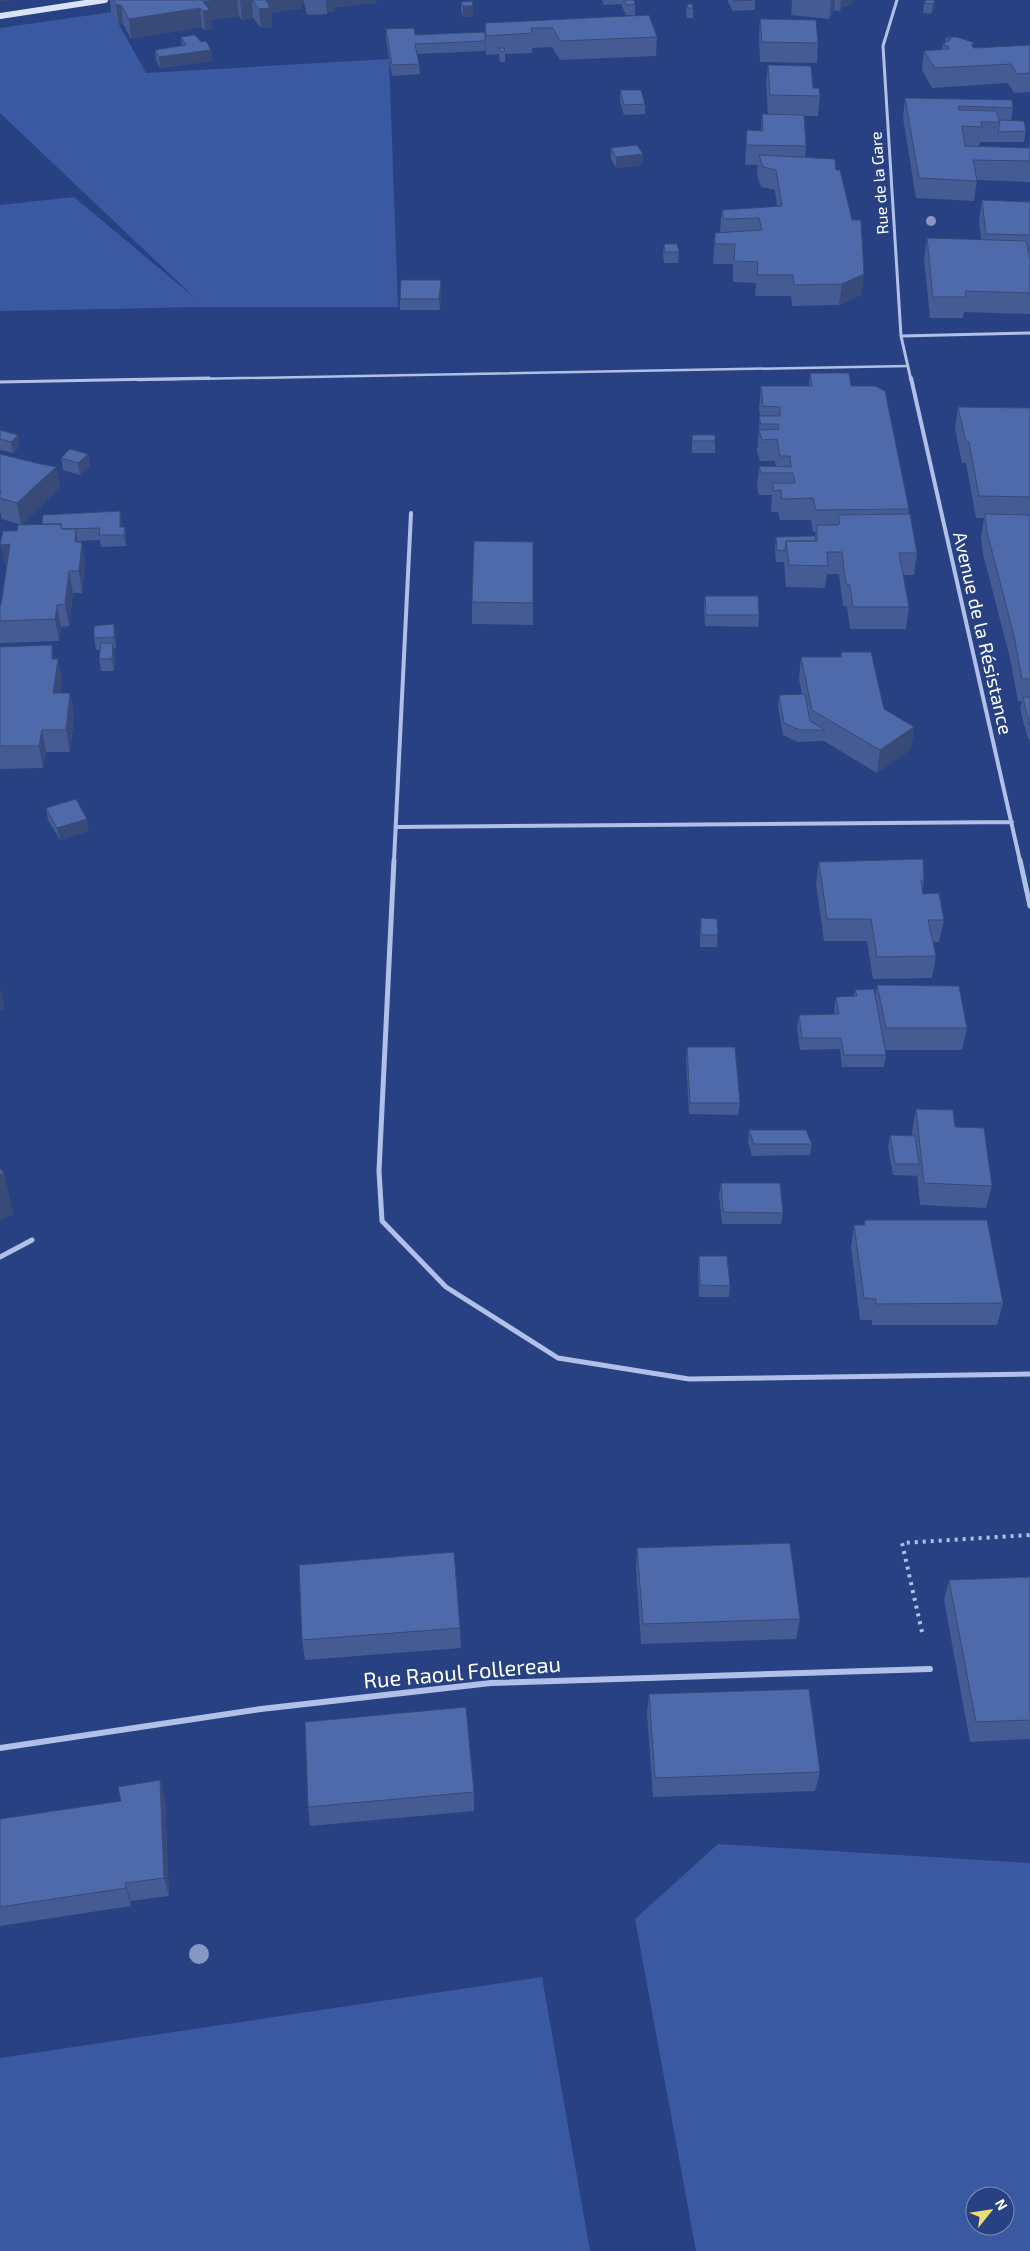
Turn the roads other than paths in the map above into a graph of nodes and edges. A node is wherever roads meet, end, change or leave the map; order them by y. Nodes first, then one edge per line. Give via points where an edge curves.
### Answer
1 (105, 0) edge
2 (897, 0) edge
3 (0, 16) edge
4 (1030, 333) edge
5 (901, 336) junction
6 (908, 366) junction
7 (0, 382) edge
8 (411, 513) dead end
9 (1012, 822) junction
10 (396, 827) junction
11 (1030, 906) edge
12 (32, 1240) dead end
13 (0, 1257) edge
14 (1030, 1374) edge
15 (930, 1669) road end
16 (0, 1748) edge

1 - 3 street
2 - 5 street, Rue de la Gare via 883,46
4 - 5 street
5 - 6 street, Rue de la Gare
6 - 7 lane
6 - 9 street, Avenue de la Résistance
8 - 10 street
9 - 10 street
9 - 11 street, Avenue de la Résistance
10 - 14 street via 379,1171 382,1221 446,1288 558,1358 689,1379
12 - 13 street
15 - 16 street, Rue Raoul Follereau via 491,1683 261,1709

